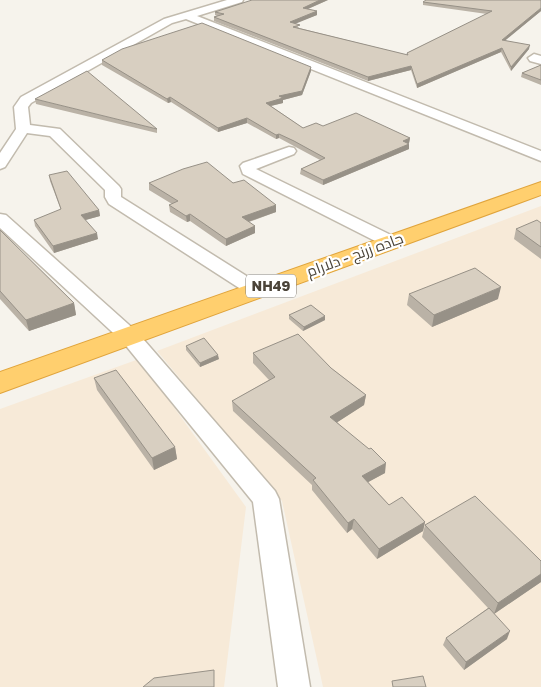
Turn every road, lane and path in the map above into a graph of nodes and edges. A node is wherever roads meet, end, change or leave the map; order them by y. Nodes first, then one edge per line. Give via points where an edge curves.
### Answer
1 (238, 0) edge
2 (186, 15) junction
3 (24, 130) junction
4 (288, 151) dead end
5 (541, 156) edge
6 (0, 164) edge
7 (541, 188) edge
8 (0, 219) edge
9 (391, 242) junction
10 (257, 291) junction
11 (130, 337) junction
12 (0, 383) edge
13 (294, 687) edge

1 - 2 street
2 - 3 street via 142,34 26,100 21,107
2 - 5 street
3 - 6 street
3 - 10 street via 55,132 113,189 115,200
4 - 9 street via 248,166 249,171
7 - 9 highway, جاده زرنج - دلارام / NH49
8 - 11 street
9 - 10 highway, جاده زرنج - دلارام / NH49
10 - 11 highway, جاده زرنج - دلارام / NH49
11 - 12 highway, جاده زرنج - دلارام / NH49
11 - 13 street via 266,499

